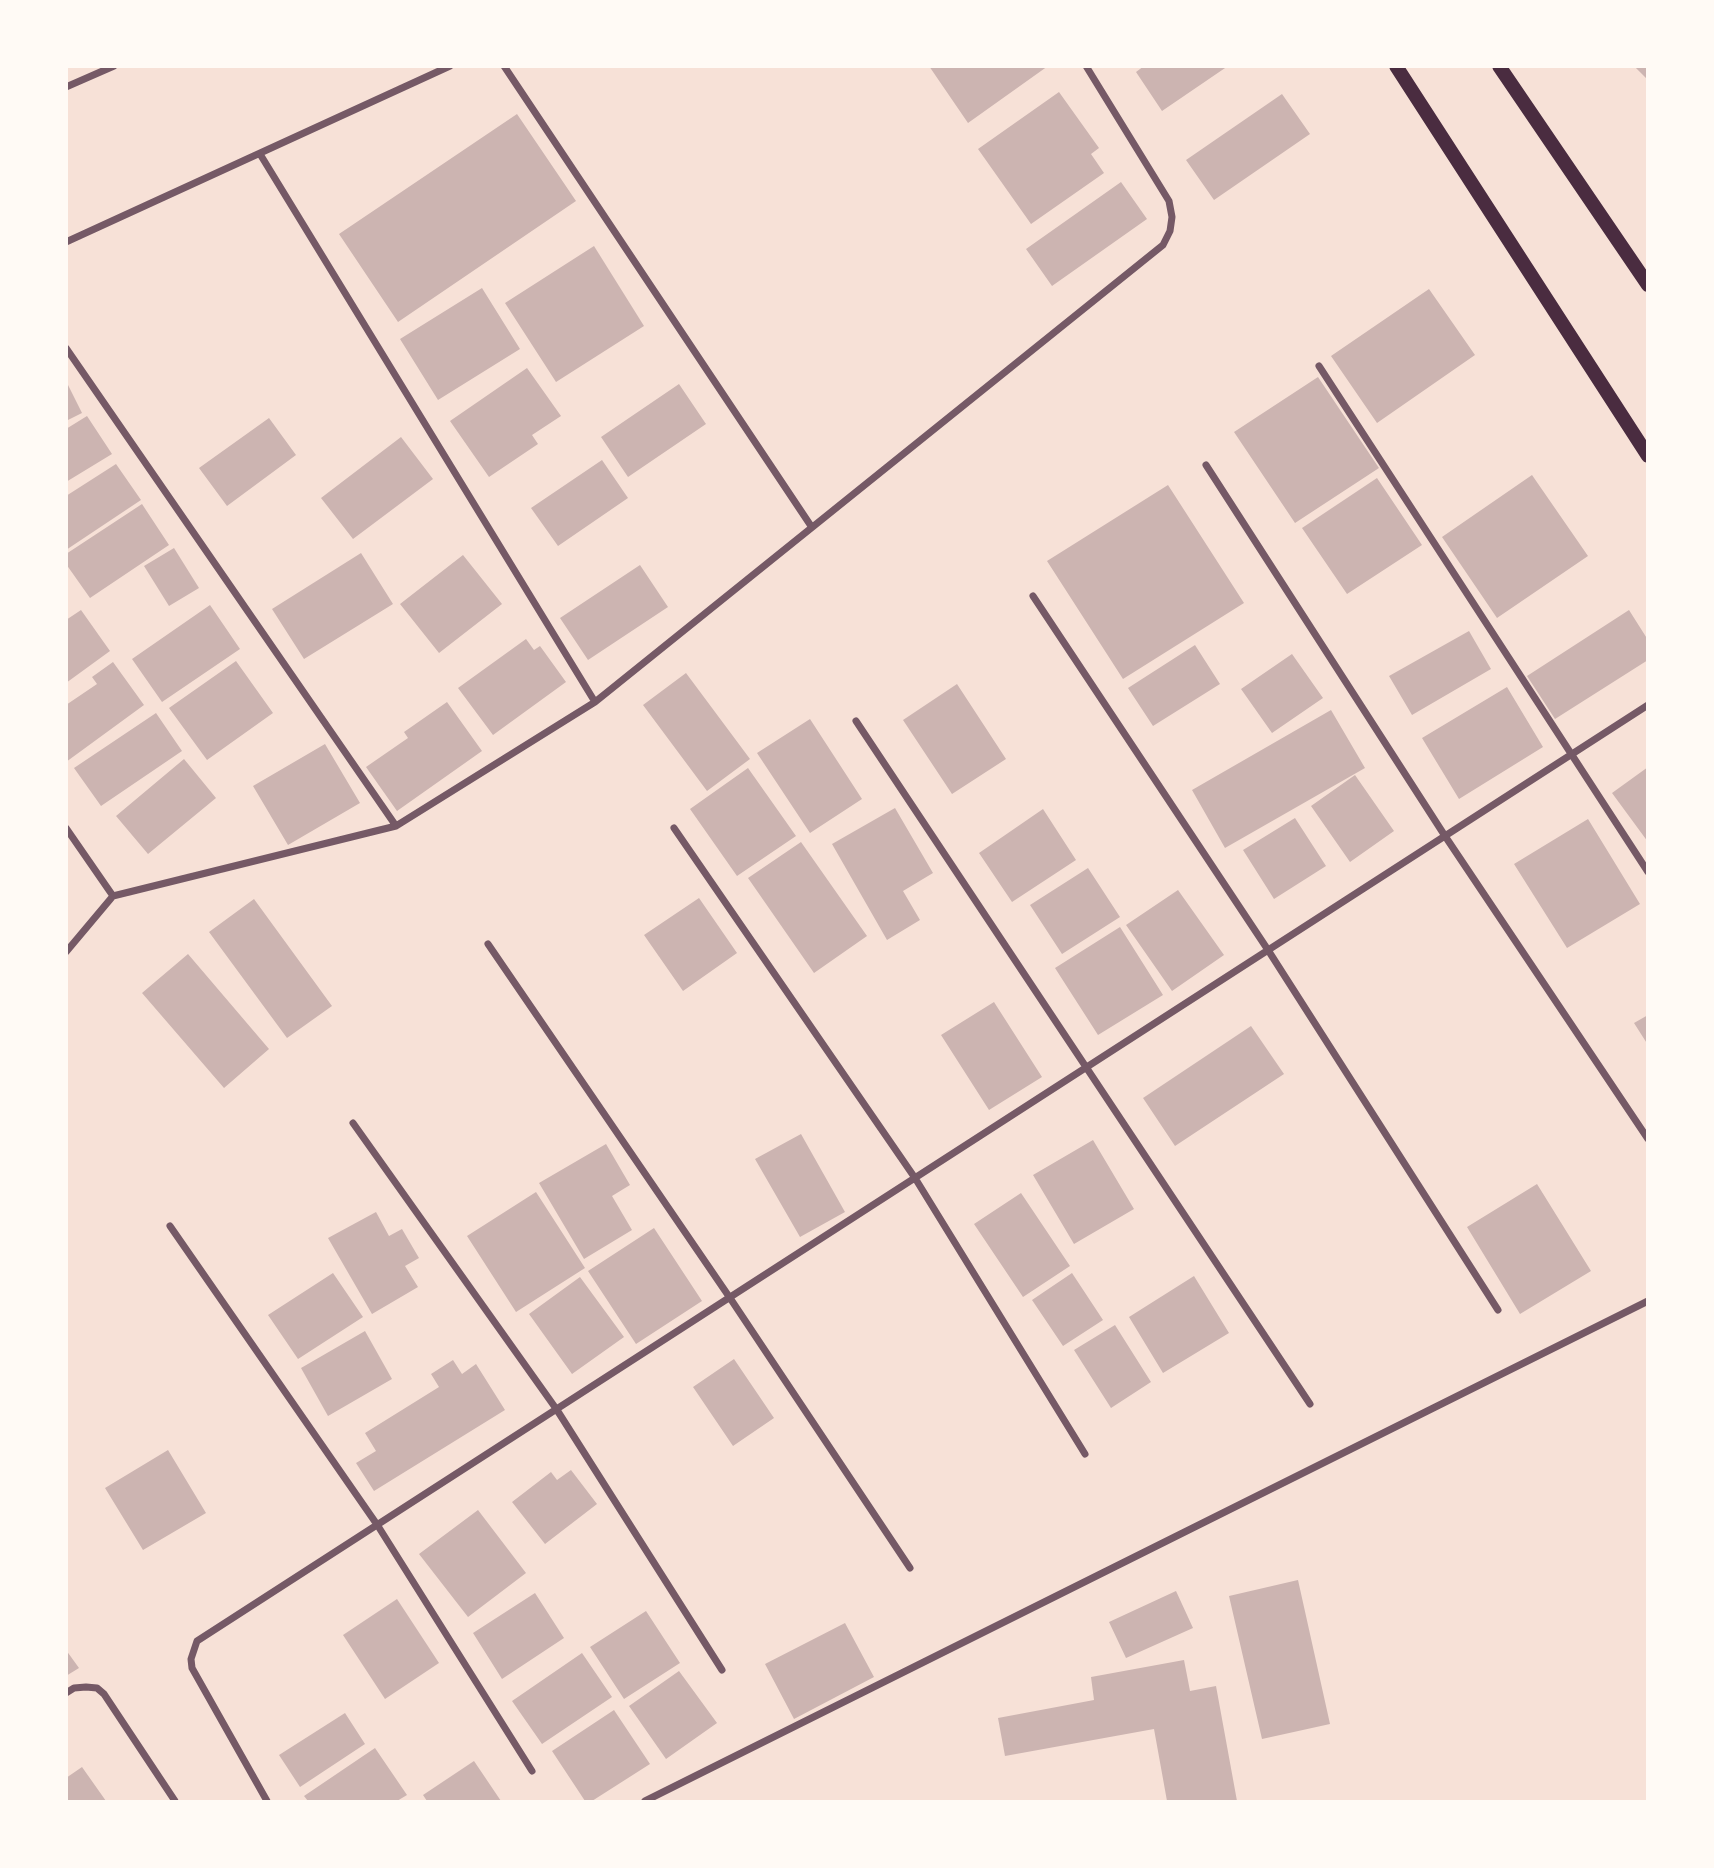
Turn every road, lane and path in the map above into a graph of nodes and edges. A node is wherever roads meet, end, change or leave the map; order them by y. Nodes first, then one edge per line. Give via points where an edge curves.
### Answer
1 (114, 66) edge
2 (450, 66) edge
3 (504, 66) edge
4 (1086, 66) edge
5 (1396, 66) edge
6 (1499, 66) edge
7 (66, 87) edge
8 (260, 153) junction
9 (66, 242) edge
10 (1647, 285) edge
11 (66, 348) edge
12 (1319, 366) dead end
13 (1647, 456) edge
14 (1206, 465) dead end
15 (811, 526) junction
16 (1033, 596) dead end
17 (595, 702) junction
18 (1647, 705) edge
19 (856, 721) dead end
20 (1571, 754) junction
21 (396, 826) junction
22 (66, 828) edge
23 (674, 828) dead end
24 (1446, 835) junction
25 (1647, 872) edge
26 (113, 896) junction
27 (488, 944) dead end
28 (1268, 950) junction
29 (66, 952) edge
30 (1086, 1068) junction
31 (353, 1123) dead end
32 (1647, 1139) edge
33 (915, 1178) junction
34 (170, 1226) dead end
35 (730, 1298) junction
36 (1647, 1301) edge
37 (1499, 1310) dead end
38 (1310, 1404) dead end
39 (557, 1410) junction
40 (1085, 1454) dead end
41 (378, 1525) junction
42 (910, 1568) dead end
43 (722, 1670) dead end
44 (66, 1693) edge
45 (532, 1771) dead end
46 (176, 1801) edge
47 (267, 1801) edge
48 (645, 1801) edge

1 - 7 street
2 - 8 street
3 - 15 street
4 - 15 street via 1169,201 1170,231 1163,245
5 - 13 main road
6 - 10 main road
8 - 9 street
8 - 17 street
11 - 21 street
12 - 20 street
14 - 24 street
15 - 17 street
16 - 28 street
17 - 21 street
18 - 20 street
19 - 30 street
20 - 24 street
20 - 25 street
21 - 26 street
22 - 26 street
23 - 33 street
24 - 28 street
24 - 32 street
26 - 29 street
27 - 35 street
28 - 30 street
28 - 37 street
30 - 33 street
30 - 38 street
31 - 39 street
33 - 35 street
33 - 40 street
34 - 41 street
35 - 39 street
35 - 42 street
36 - 48 street
39 - 41 street
39 - 43 street
41 - 45 street
41 - 47 street via 197,1642 192,1651 192,1668
44 - 46 street via 86,1687 104,1694

